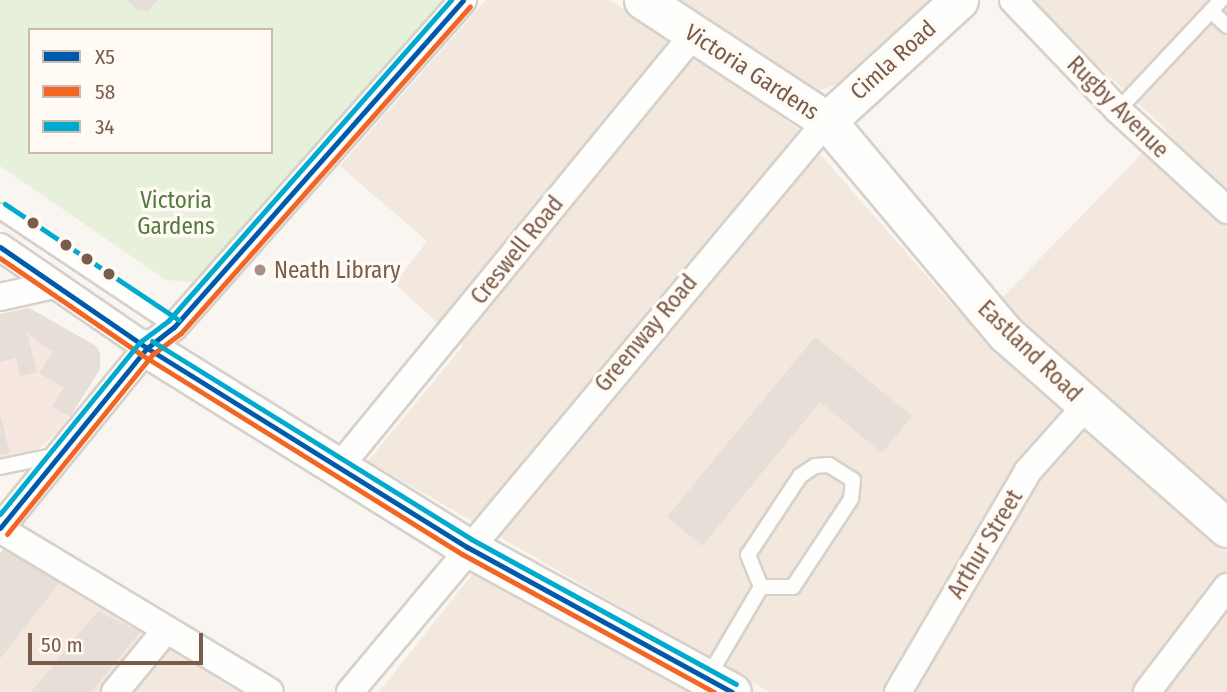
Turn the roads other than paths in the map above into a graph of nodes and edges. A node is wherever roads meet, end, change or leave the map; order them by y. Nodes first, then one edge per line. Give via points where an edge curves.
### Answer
1 (463, 0) edge
2 (643, 0) edge
3 (959, 0) edge
4 (1013, 0) edge
5 (1216, 5) edge
6 (1227, 26) edge
7 (694, 34) junction
8 (1118, 110) junction
9 (827, 121) junction
10 (1227, 210) edge
11 (0, 211) edge
12 (0, 247) edge
13 (54, 285) junction
14 (0, 297) edge
15 (161, 338) junction
16 (1086, 406) junction
17 (61, 454) junction
18 (340, 466) junction
19 (0, 467) edge
20 (0, 528) edge
21 (1227, 528) edge
22 (467, 547) junction
23 (761, 587) junction
24 (1227, 587) edge
25 (166, 630) junction
26 (720, 685) edge
27 (116, 692) edge
28 (270, 692) edge
29 (349, 692) edge
30 (898, 692) edge
31 (1147, 692) edge

1 - 15 street
2 - 7 main road, Victoria Gardens
3 - 9 main road, Cimla Road
4 - 8 street, Rugby Avenue
5 - 6 lane
5 - 8 lane
7 - 9 main road, Victoria Gardens
7 - 18 street, Creswell Road
8 - 10 street, Rugby Avenue
9 - 16 main road, Eastland Road via 1006,334
9 - 22 street, Greenway Road
11 - 15 lane
12 - 13 street
13 - 14 street
13 - 15 street
15 - 17 street
15 - 18 main road
16 - 21 main road, Eastland Road
16 - 30 street, Arthur Street via 1017,488
17 - 19 lane
17 - 20 street
18 - 22 main road
20 - 25 street
22 - 26 main road
22 - 29 street, Greenway Road
23 - 23 lane via 748,555 800,475 815,466 829,465 853,480 851,499 793,587
23 - 26 lane
24 - 31 street
25 - 27 street
25 - 28 street

